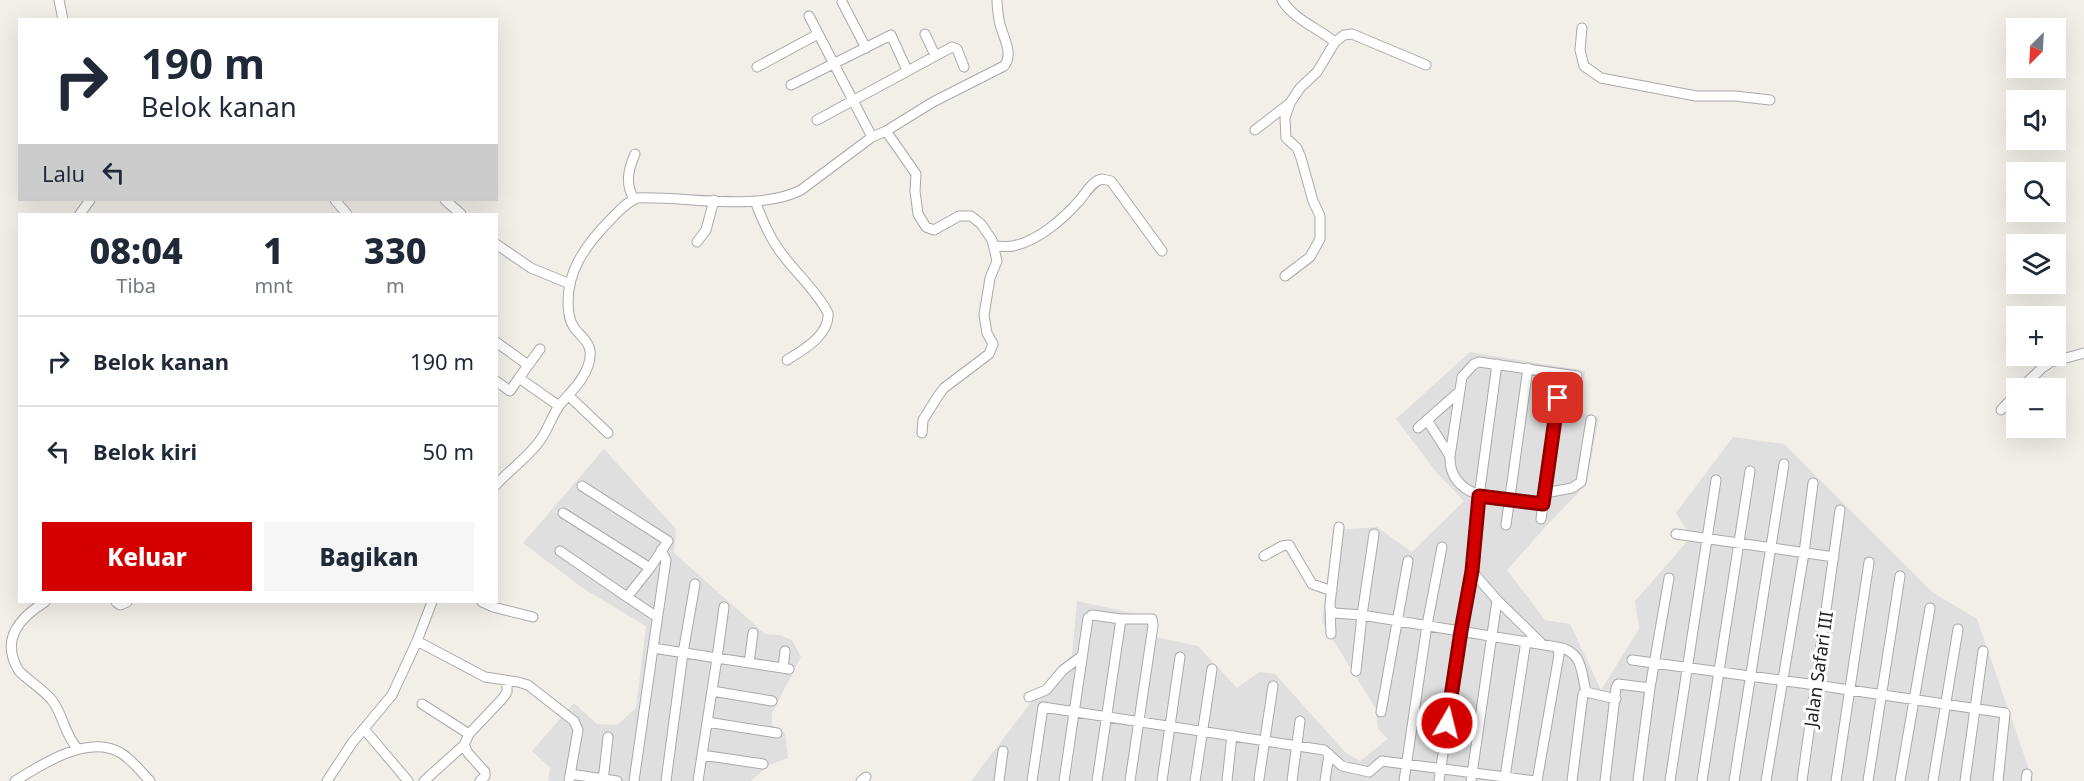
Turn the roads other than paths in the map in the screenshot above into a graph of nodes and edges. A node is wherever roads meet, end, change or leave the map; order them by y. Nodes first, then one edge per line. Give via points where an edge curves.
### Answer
1 (59, 0) edge
2 (997, 0) edge
3 (1282, 0) edge
4 (842, 2) dead end
5 (809, 16) dead end
6 (63, 18) edge
7 (1582, 28) dead end
8 (818, 34) junction
9 (925, 34) dead end
10 (1335, 42) junction
11 (866, 48) junction
12 (935, 55) junction
13 (833, 65) junction
14 (1426, 65) dead end
15 (758, 67) dead end
16 (964, 67) dead end
17 (907, 70) junction
18 (791, 85) dead end
19 (1770, 100) dead end
20 (852, 101) junction
21 (1290, 103) junction
22 (817, 120) dead end
23 (1255, 130) dead end
24 (886, 131) junction
25 (872, 137) junction
26 (635, 154) dead end
27 (634, 199) junction
28 (714, 200) junction
29 (446, 201) edge
30 (755, 201) junction
31 (460, 213) edge
32 (697, 242) dead end
33 (498, 245) edge
34 (995, 246) junction
35 (1162, 251) dead end
36 (1286, 276) dead end
37 (570, 284) junction
38 (498, 343) edge
39 (540, 348) dead end
40 (2084, 353) edge
41 (787, 360) dead end
42 (1497, 364) junction
43 (528, 365) junction
44 (1528, 368) junction
45 (1562, 374) junction
46 (1577, 376) dead end
47 (519, 378) junction
48 (2032, 378) edge
49 (498, 382) edge
50 (1460, 391) junction
51 (569, 396) junction
52 (2006, 405) edge
53 (559, 406) junction
54 (2001, 410) dead end
55 (1427, 420) junction
56 (1591, 420) dead end
57 (1418, 428) dead end
58 (608, 433) dead end
59 (922, 433) dead end
60 (1450, 456) junction
61 (1784, 464) dead end
62 (1750, 471) dead end
63 (1716, 480) dead end
64 (498, 483) edge
65 (1813, 483) dead end
66 (582, 486) dead end
67 (1545, 493) junction
68 (1479, 496) junction
69 (1511, 501) junction
70 (1543, 504) junction
71 (1840, 510) dead end
72 (563, 513) dead end
73 (1541, 519) dead end
74 (1506, 525) dead end
75 (1339, 527) dead end
76 (1374, 534) dead end
77 (1676, 534) dead end
78 (1707, 538) junction
79 (1739, 542) junction
80 (1442, 547) dead end
81 (1772, 547) junction
82 (661, 550) junction
83 (560, 551) dead end
84 (1804, 553) junction
85 (1264, 556) dead end
86 (1834, 556) junction
87 (1408, 561) dead end
88 (1869, 562) dead end
89 (650, 567) junction
90 (1472, 571) junction
91 (1900, 576) dead end
92 (1669, 578) dead end
93 (695, 584) dead end
94 (1332, 591) junction
95 (627, 597) junction
96 (1497, 600) junction
97 (43, 603) edge
98 (432, 603) edge
99 (484, 603) edge
100 (724, 607) dead end
101 (1930, 608) dead end
102 (1330, 609) junction
103 (1362, 615) junction
104 (533, 617) dead end
105 (657, 617) junction
106 (1121, 619) junction
107 (1397, 620) junction
108 (1427, 625) junction
109 (1958, 629) dead end
110 (1461, 631) junction
111 (753, 633) dead end
112 (1331, 634) dead end
113 (1492, 636) junction
114 (3, 639) edge
115 (417, 641) junction
116 (1526, 641) junction
117 (1541, 643) junction
118 (1557, 647) junction
119 (652, 648) junction
120 (784, 651) dead end
121 (1983, 651) dead end
122 (683, 653) junction
123 (1082, 656) junction
124 (1180, 657) dead end
125 (717, 658) junction
126 (1632, 660) dead end
127 (750, 663) junction
128 (1656, 663) junction
129 (1687, 668) junction
130 (1212, 669) dead end
131 (1356, 671) dead end
132 (1720, 672) junction
133 (1750, 676) junction
134 (507, 681) junction
135 (1782, 681) junction
136 (1816, 685) junction
137 (1274, 686) dead end
138 (1650, 688) junction
139 (1850, 690) junction
140 (712, 691) junction
141 (1586, 692) junction
142 (1881, 694) junction
143 (1029, 698) dead end
144 (1616, 699) junction
145 (1914, 699) junction
146 (772, 701) dead end
147 (422, 704) dead end
148 (1946, 705) junction
149 (1976, 709) junction
150 (1074, 711) junction
151 (1381, 712) dead end
152 (1106, 716) junction
153 (1139, 720) junction
154 (1300, 721) dead end
155 (707, 722) junction
156 (1170, 726) junction
157 (364, 729) junction
158 (1202, 730) junction
159 (777, 733) dead end
160 (469, 734) junction
161 (1232, 735) junction
162 (608, 738) dead end
163 (1264, 741) junction
164 (464, 745) junction
165 (1296, 746) junction
166 (77, 748) junction
167 (1003, 751) dead end
168 (1329, 754) junction
169 (702, 755) junction
170 (763, 764) dead end
171 (1406, 764) junction
172 (1441, 769) junction
173 (1472, 777) edge
174 (569, 778) edge
175 (1259, 779) dead end
176 (1505, 779) edge
177 (603, 780) edge
178 (15, 781) edge
179 (150, 781) edge
180 (327, 781) edge
181 (408, 781) edge
182 (424, 781) edge
183 (480, 781) edge
184 (617, 781) edge
185 (634, 781) edge
186 (666, 781) edge
187 (698, 781) edge
188 (999, 781) edge
189 (1032, 781) edge
190 (1064, 781) edge
191 (1097, 781) edge
192 (1130, 781) edge
193 (1162, 781) edge
194 (1195, 781) edge
195 (1227, 781) edge
196 (1292, 781) edge
197 (1325, 781) edge
198 (1404, 781) edge
199 (1439, 781) edge
200 (1536, 781) edge
201 (1572, 781) edge
202 (1605, 781) edge
203 (1638, 781) edge
204 (1670, 781) edge
205 (1702, 781) edge
206 (1734, 781) edge
207 (1766, 781) edge
208 (1802, 781) edge
209 (1836, 781) edge
210 (1868, 781) edge
211 (1900, 781) edge
212 (1933, 781) edge
213 (1965, 781) edge
214 (1998, 781) edge

1 - 6 street
2 - 24 street via 1007,63
3 - 10 street via 1306,23
4 - 11 street
5 - 8 street
7 - 19 street via 1580,50 1584,66 1601,78 1696,96
8 - 13 street
8 - 15 street
9 - 12 street
10 - 14 street via 1353,34
10 - 21 street via 1317,72
11 - 13 street
11 - 17 street via 892,36
12 - 16 street via 955,47
12 - 17 street
13 - 18 street
13 - 20 street
17 - 20 street
20 - 22 street
20 - 25 street
21 - 23 street
21 - 36 street via 1286,138 1301,158 1320,216 1320,239 1310,257
24 - 25 street
24 - 34 street via 916,174 918,214 926,227 934,230 959,216 971,216
25 - 30 street via 793,194
26 - 27 street via 628,182
27 - 28 street
27 - 37 street via 583,251
28 - 30 street
28 - 32 street via 706,230
29 - 31 street
30 - 41 street via 777,247 828,313 825,327 815,340
33 - 37 street via 531,268
34 - 35 street via 1028,241 1056,222 1098,179 1108,179
34 - 59 street via 998,261 990,278 984,315 992,348 944,388 923,420
37 - 51 street via 569,316 576,331 588,342 591,356 584,376
38 - 43 street
39 - 43 street
40 - 48 street via 2051,362
42 - 44 street
42 - 50 street via 1474,364 1462,377
42 - 68 street
43 - 47 street
44 - 45 street
44 - 69 street
45 - 46 street
45 - 67 street
47 - 49 street via 510,391
47 - 53 street
50 - 55 street
50 - 60 street
51 - 53 street
51 - 58 street
52 - 54 street
53 - 64 street via 540,440
55 - 57 street
55 - 60 street
56 - 67 street via 1581,482 1572,488
60 - 68 street via 1452,474
61 - 81 street
62 - 79 street
63 - 78 street
65 - 84 street
66 - 82 street via 668,541
67 - 70 street
68 - 69 street
68 - 90 street
69 - 70 street
69 - 74 street
70 - 73 street
71 - 86 street, Jalan Safari III
72 - 89 street
75 - 94 street
76 - 103 street
77 - 78 street
78 - 79 street
78 - 129 street
79 - 81 street
79 - 132 street
80 - 108 street
81 - 84 street
81 - 133 street
82 - 89 street
82 - 105 street via 666,560
83 - 95 street
84 - 86 street
84 - 135 street
85 - 94 street via 1289,545 1312,584
86 - 136 street, Jalan Safari III
87 - 107 street
88 - 139 street
89 - 95 street
90 - 96 street
90 - 110 street
91 - 142 street
92 - 128 street
93 - 122 street
94 - 102 street
95 - 105 street
96 - 113 street
96 - 117 street
97 - 114 street via 19,619
98 - 115 street
99 - 104 street
100 - 125 street
101 - 145 street
102 - 103 street via 1334,613
102 - 112 street
103 - 107 street
103 - 131 street
105 - 119 street
106 - 123 street via 1089,615
106 - 152 street
106 - 153 street via 1152,619
107 - 108 street
107 - 151 street
108 - 110 street
108 - 171 street
109 - 148 street
110 - 113 street
110 - 172 street
111 - 127 street
113 - 116 street
113 - 173 street
114 - 166 street via 18,670 56,705 67,735
115 - 134 street via 480,675
115 - 157 street via 392,694
116 - 117 street
116 - 176 street
117 - 118 street
118 - 141 street via 1576,654
118 - 200 street via 1559,655
119 - 122 street
119 - 185 street
120 - 127 street via 786,668
121 - 149 street
122 - 125 street
122 - 186 street
123 - 143 street via 1046,690
123 - 150 street
124 - 156 street
125 - 127 street
125 - 140 street
126 - 128 street
128 - 129 street
128 - 138 street
129 - 132 street
129 - 204 street
130 - 158 street
132 - 133 street
132 - 205 street
133 - 135 street
133 - 206 street
134 - 160 street via 503,698
134 - 174 street via 528,685 574,721 578,730
135 - 136 street
135 - 207 street
136 - 139 street
136 - 208 street, Jalan Safari III
137 - 163 street
138 - 144 street via 1618,684
138 - 203 street
139 - 142 street
139 - 209 street
140 - 146 street
140 - 155 street
141 - 144 street
141 - 201 street via 1582,698
142 - 145 street
142 - 210 street
144 - 202 street
145 - 148 street
145 - 211 street
147 - 160 street
148 - 149 street
148 - 212 street
149 - 213 street
149 - 214 street via 2006,713
150 - 152 street
150 - 189 street via 1042,707
150 - 190 street
152 - 153 street
152 - 191 street
153 - 156 street
153 - 192 street
154 - 165 street
155 - 159 street
155 - 169 street
156 - 158 street
156 - 193 street
157 - 180 street
157 - 181 street
158 - 161 street
158 - 194 street
160 - 164 street
161 - 163 street
161 - 195 street
162 - 177 street
163 - 165 street
163 - 175 street
164 - 182 street
164 - 183 street via 484,772
165 - 168 street
165 - 196 street
166 - 178 street
166 - 179 street via 117,751
167 - 188 street
168 - 171 street via 1342,766 1370,772 1382,761
168 - 197 street
169 - 170 street
169 - 187 street
171 - 172 street
171 - 198 street
172 - 173 street
172 - 199 street
173 - 176 street
174 - 177 street
176 - 200 street
177 - 184 street

